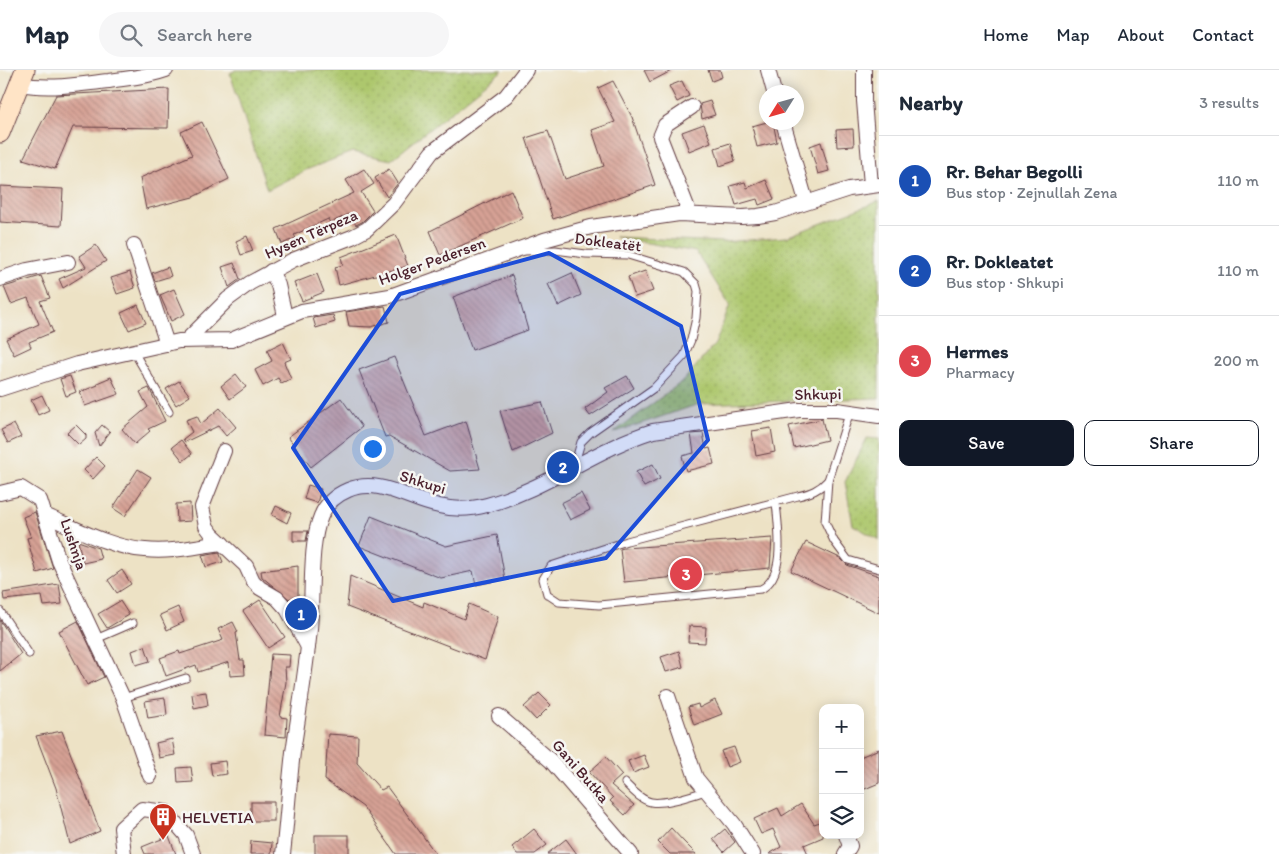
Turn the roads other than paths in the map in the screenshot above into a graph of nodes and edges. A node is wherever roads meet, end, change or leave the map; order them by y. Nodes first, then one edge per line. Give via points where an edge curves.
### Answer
1 (166, 70) edge
2 (526, 70) edge
3 (768, 70) edge
4 (864, 70) edge
5 (23, 77) edge
6 (772, 85) edge
7 (692, 107) dead end
8 (785, 130) edge
9 (0, 133) edge
10 (875, 185) edge
11 (806, 201) junction
12 (690, 214) junction
13 (134, 245) dead end
14 (515, 250) junction
15 (68, 262) dead end
16 (271, 271) junction
17 (0, 279) edge
18 (286, 316) junction
19 (187, 340) junction
20 (167, 344) junction
21 (134, 352) junction
22 (0, 389) edge
23 (850, 411) junction
24 (169, 412) dead end
25 (879, 416) edge
26 (224, 451) dead end
27 (574, 466) junction
28 (828, 480) junction
29 (0, 493) edge
30 (776, 502) junction
31 (47, 516) junction
32 (222, 543) junction
33 (879, 569) edge
34 (0, 611) edge
35 (133, 623) dead end
36 (96, 639) junction
37 (308, 646) junction
38 (29, 654) dead end
39 (186, 678) dead end
40 (668, 696) dead end
41 (123, 698) junction
42 (499, 716) dead end
43 (150, 776) dead end
44 (625, 783) dead end
45 (706, 791) junction
46 (847, 839) edge
47 (124, 854) edge
48 (193, 854) edge
49 (284, 854) edge
50 (632, 854) edge
51 (753, 854) edge
52 (845, 854) edge

1 - 5 street via 135,78 46,88
2 - 16 street, Hysen Tërpeza via 506,96 432,152 394,204 367,229
3 - 6 street
4 - 10 street via 864,101
5 - 9 street
7 - 12 street via 665,125 660,137
8 - 11 street
10 - 11 street, Holger Pedersen
11 - 12 street, Holger Pedersen via 775,213 742,217
12 - 14 street, Holger Pedersen via 591,227
13 - 20 street
14 - 18 street, Holger Pedersen via 390,296
14 - 27 lane, Dokleatët via 628,255 684,272 696,284 698,291 692,332 684,356 654,388 581,442
15 - 17 street
16 - 18 street
16 - 19 street, Hysen Tërpeza via 228,299
18 - 19 street, Holger Pedersen via 231,340
19 - 20 street, Holger Pedersen
20 - 21 street, Holger Pedersen
21 - 22 street, Holger Pedersen via 77,364
21 - 24 lane
23 - 25 street, Shkupi
23 - 27 street, Shkupi via 799,410 677,427 631,438
23 - 28 lane
26 - 32 street via 202,507 206,526
27 - 37 street, Shkupi via 506,499 469,508 438,506 379,487 363,486 337,496 328,504 317,529
28 - 30 lane via 822,488
28 - 33 lane via 825,522 834,541 848,560
29 - 31 street, Lushnja via 15,488 28,490 40,500
30 - 30 lane via 779,534 777,570 771,584 762,589 599,605 559,602 547,594 542,579 551,566 627,541
31 - 32 street via 116,544 144,550 165,551
31 - 36 street, Lushnja via 59,561
32 - 37 street via 246,566 253,581 287,609
34 - 38 lane
35 - 36 lane
36 - 41 street, Lushnja
37 - 49 street, Shkupi via 293,754
39 - 41 lane
40 - 45 street via 692,769
41 - 43 street, Lushnja
42 - 50 street, Gani Butka via 551,761
44 - 45 lane via 651,802
45 - 51 street via 734,824
46 - 52 street via 850,846
47 - 48 street via 121,828 142,809 166,812 186,835

